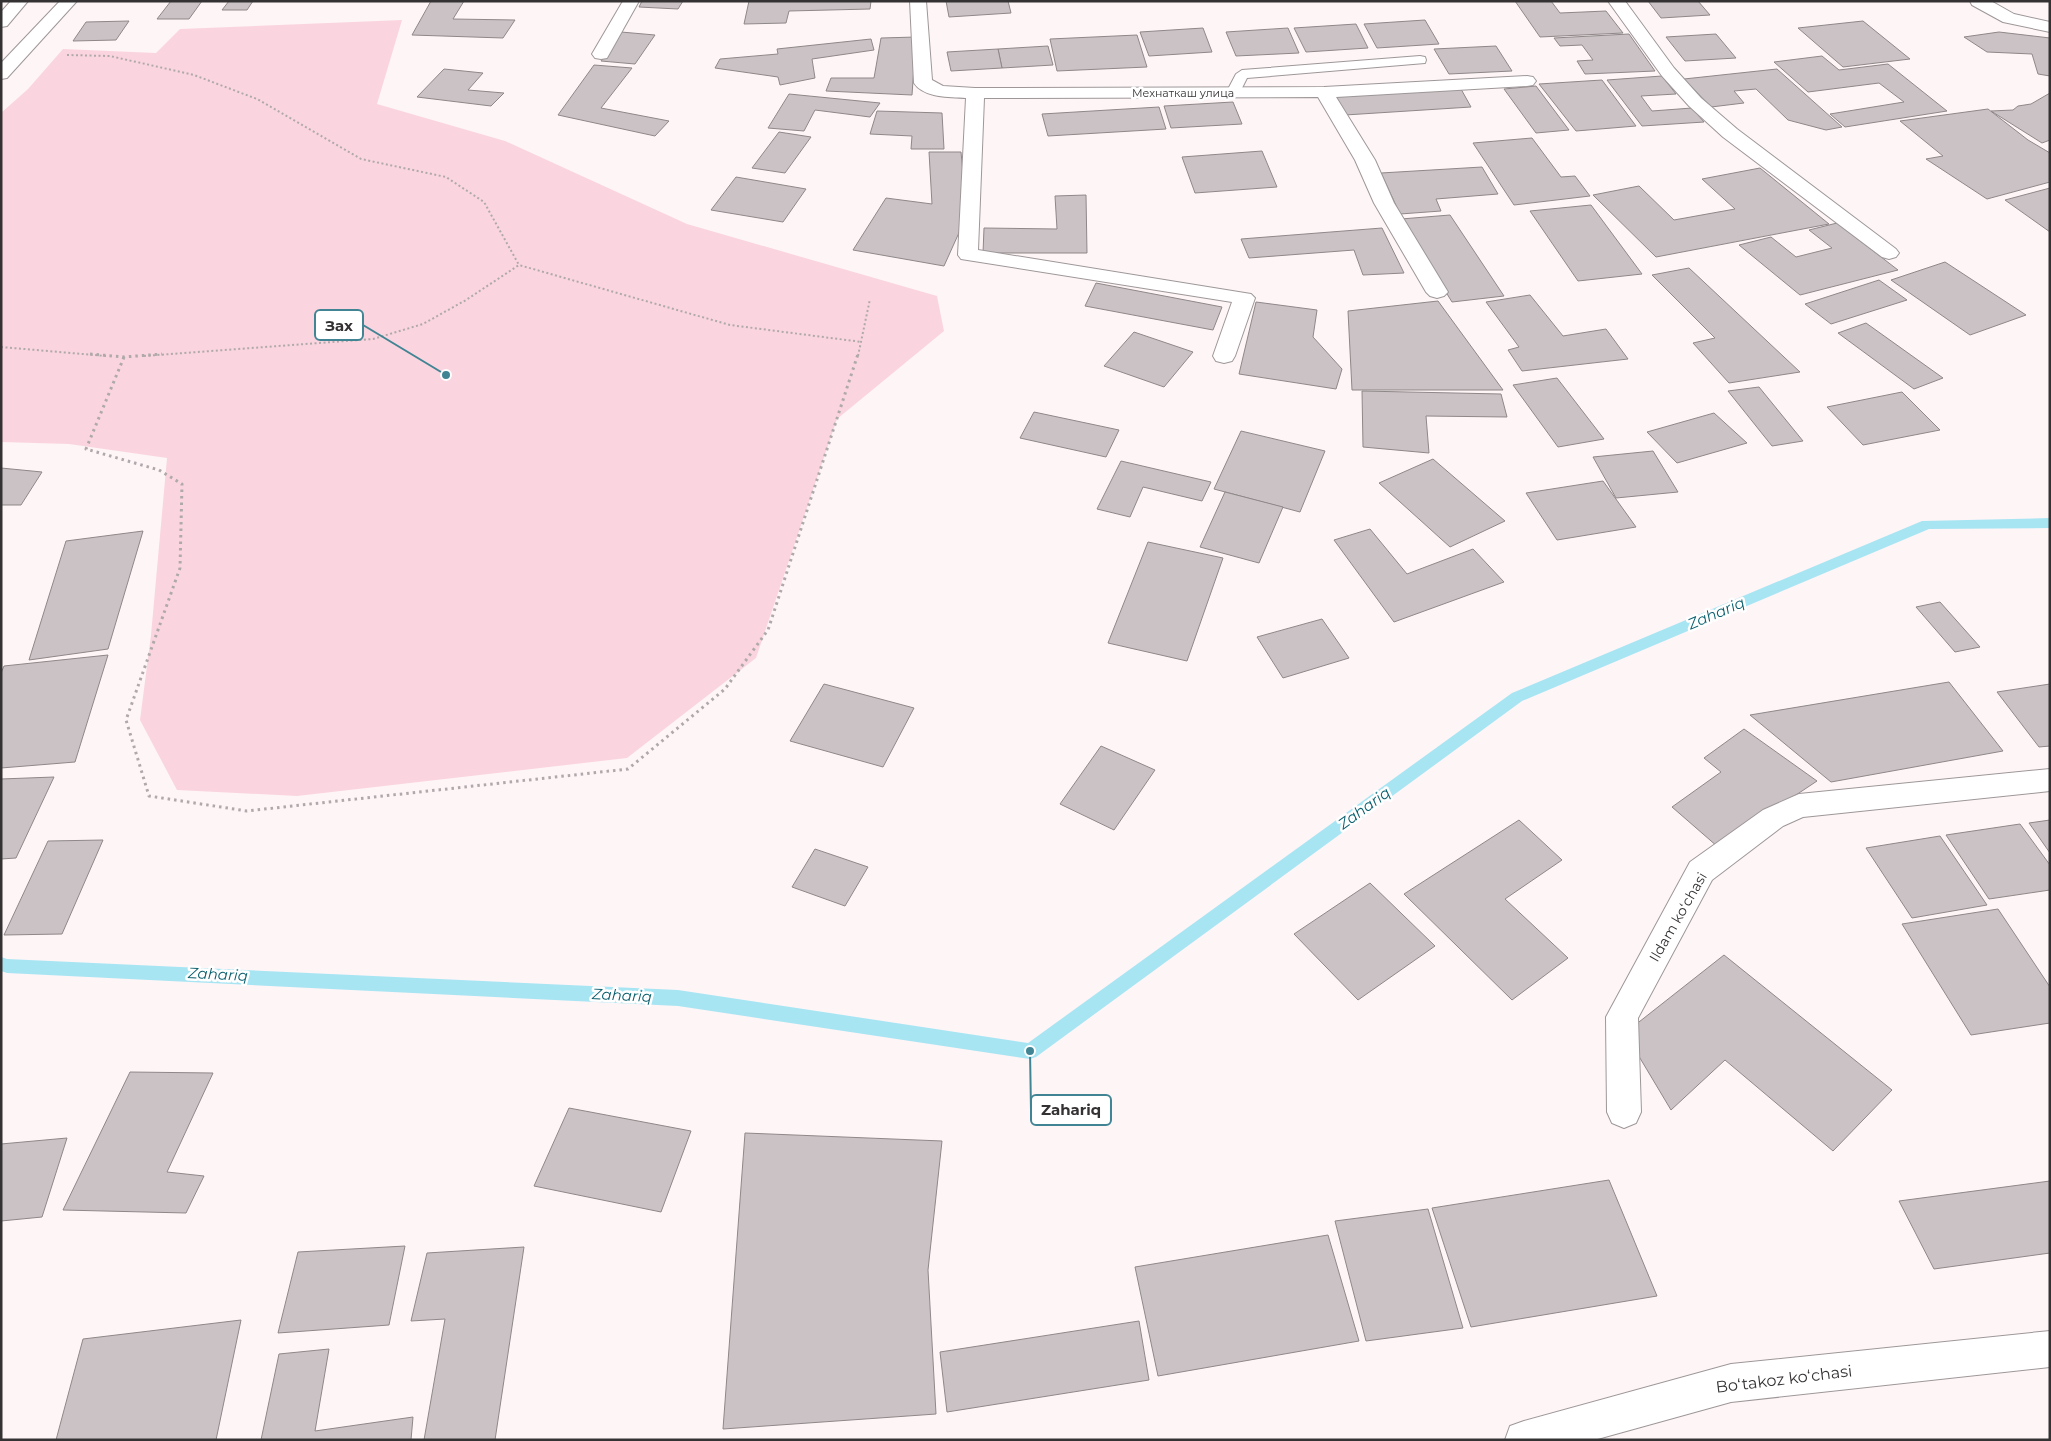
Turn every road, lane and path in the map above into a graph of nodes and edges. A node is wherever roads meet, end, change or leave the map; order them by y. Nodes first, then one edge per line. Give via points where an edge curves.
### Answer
1 (20, 1) edge
2 (69, 1) edge
3 (631, 1) edge
4 (918, 1) edge
5 (1616, 1) edge
6 (1978, 1) edge
7 (1, 22) edge
8 (2050, 27) edge
9 (22, 54) junction
10 (601, 54) dead end
11 (1420, 60) dead end
12 (1, 74) edge
13 (1527, 80) dead end
14 (1324, 92) junction
15 (975, 93) junction
16 (1233, 93) junction
17 (1889, 253) dead end
18 (519, 265) junction
19 (1437, 292) dead end
20 (870, 299) dead end
21 (862, 342) junction
22 (1, 347) edge
23 (1224, 356) dead end
24 (124, 357) junction
25 (2050, 780) edge
26 (1624, 1112) dead end
27 (2050, 1349) edge
28 (1524, 1440) edge

1 - 7 street
2 - 9 street
3 - 10 street
4 - 15 street, Мехнаткаш улица via 923,83 940,91
5 - 17 street via 1668,72 1695,102 1730,133
6 - 8 street via 2009,18
9 - 12 street
9 - 18 path via 110,56 194,74 257,99 360,159 446,177 484,202
11 - 16 lane via 1242,74
13 - 14 street, Мехнаткаш улица
14 - 16 street, Мехнаткаш улица
14 - 19 street
15 - 16 street, Мехнаткаш улица
15 - 23 street via 968,255 1244,298
18 - 21 path via 730,325
18 - 24 path via 423,324 373,339
20 - 21 path
21 - 24 path via 768,630 725,690 628,769 247,812 149,796 126,720 180,568 182,484 159,470 86,449
22 - 24 path
25 - 26 street, Ildam koʻchasi via 1799,806 1773,818 1701,871 1622,1017
27 - 28 street, Boʻtakoz koʻchasi via 1731,1382

